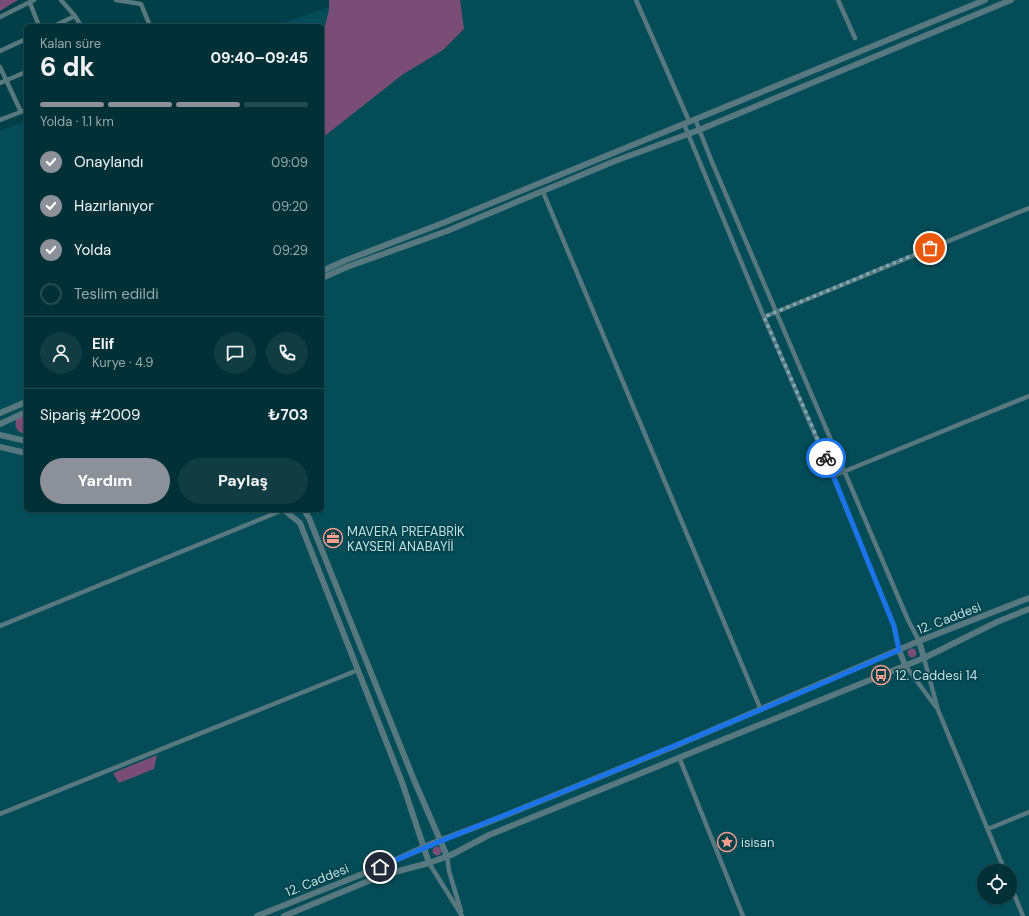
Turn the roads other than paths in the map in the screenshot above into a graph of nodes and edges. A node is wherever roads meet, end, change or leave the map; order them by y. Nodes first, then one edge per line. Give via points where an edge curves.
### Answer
1 (61, 0) edge
2 (116, 0) edge
3 (636, 0) edge
4 (838, 0) edge
5 (985, 0) edge
6 (1011, 0) edge
7 (32, 1) edge
8 (75, 16) junction
9 (0, 18) edge
10 (38, 24) edge
11 (58, 24) edge
12 (80, 24) edge
13 (149, 24) edge
14 (855, 38) dead end
15 (24, 40) edge
16 (0, 51) edge
17 (829, 65) junction
18 (0, 67) edge
19 (24, 73) edge
20 (833, 74) junction
21 (7, 81) junction
22 (0, 83) edge
23 (24, 111) edge
24 (0, 120) edge
25 (689, 121) junction
26 (699, 130) junction
27 (688, 134) junction
28 (543, 192) junction
29 (1029, 208) edge
30 (324, 270) edge
31 (324, 277) edge
32 (775, 312) junction
33 (764, 317) junction
34 (1029, 396) edge
35 (24, 403) edge
36 (0, 412) edge
37 (24, 413) edge
38 (0, 424) edge
39 (0, 436) edge
40 (24, 441) edge
41 (0, 447) edge
42 (24, 453) edge
43 (844, 472) junction
44 (834, 476) junction
45 (279, 512) edge
46 (286, 512) edge
47 (305, 512) edge
48 (1029, 598) edge
49 (1029, 609) edge
50 (0, 626) edge
51 (919, 641) junction
52 (899, 650) junction
53 (924, 658) junction
54 (905, 665) junction
55 (368, 666) junction
56 (358, 670) junction
57 (761, 710) junction
58 (938, 710) junction
59 (679, 757) junction
60 (1029, 812) edge
61 (0, 814) edge
62 (988, 829) junction
63 (441, 840) junction
64 (423, 848) junction
65 (447, 856) junction
66 (429, 863) junction
67 (1002, 864) edge
68 (1017, 901) edge
69 (257, 916) edge
70 (284, 916) edge
71 (462, 916) edge
72 (743, 916) edge
73 (1023, 916) edge

1 - 8 street
2 - 13 street via 141,4
3 - 25 street
4 - 14 street
5 - 17 street
6 - 20 street
7 - 9 street
7 - 10 street
8 - 11 street
8 - 12 street
15 - 16 street
17 - 20 street
17 - 25 street
18 - 21 street
19 - 21 street
20 - 26 street
21 - 22 street
21 - 23 street
23 - 24 street
25 - 26 street
25 - 27 street
25 - 30 street via 443,224
26 - 27 street
26 - 32 street
27 - 28 street via 615,161
27 - 33 street
28 - 31 street
28 - 57 street
29 - 32 street
32 - 33 street
32 - 43 street
33 - 44 street
34 - 43 street
35 - 36 street
37 - 38 street
39 - 40 street
41 - 42 street
43 - 44 street
43 - 51 street
44 - 52 street via 894,626
45 - 50 street
46 - 56 street via 300,523
47 - 55 street
48 - 51 street, 12. Caddesi
49 - 53 street, 12. Caddesi
51 - 52 street, 12. Caddesi
51 - 53 street
52 - 54 street
52 - 57 street, 12. Caddesi
53 - 54 street, 12. Caddesi
53 - 58 street
54 - 58 street
54 - 59 street, 12. Caddesi
55 - 56 street
55 - 63 street
56 - 61 street
56 - 64 street via 402,782
57 - 63 street, 12. Caddesi
58 - 62 street
59 - 65 street, 12. Caddesi via 489,835
59 - 72 street
60 - 62 street
62 - 67 street
63 - 64 street, 12. Caddesi
63 - 65 street
64 - 66 street
64 - 69 street, 12. Caddesi
65 - 66 street, 12. Caddesi
65 - 71 street
66 - 70 street, 12. Caddesi via 383,876
66 - 71 street
68 - 73 street

